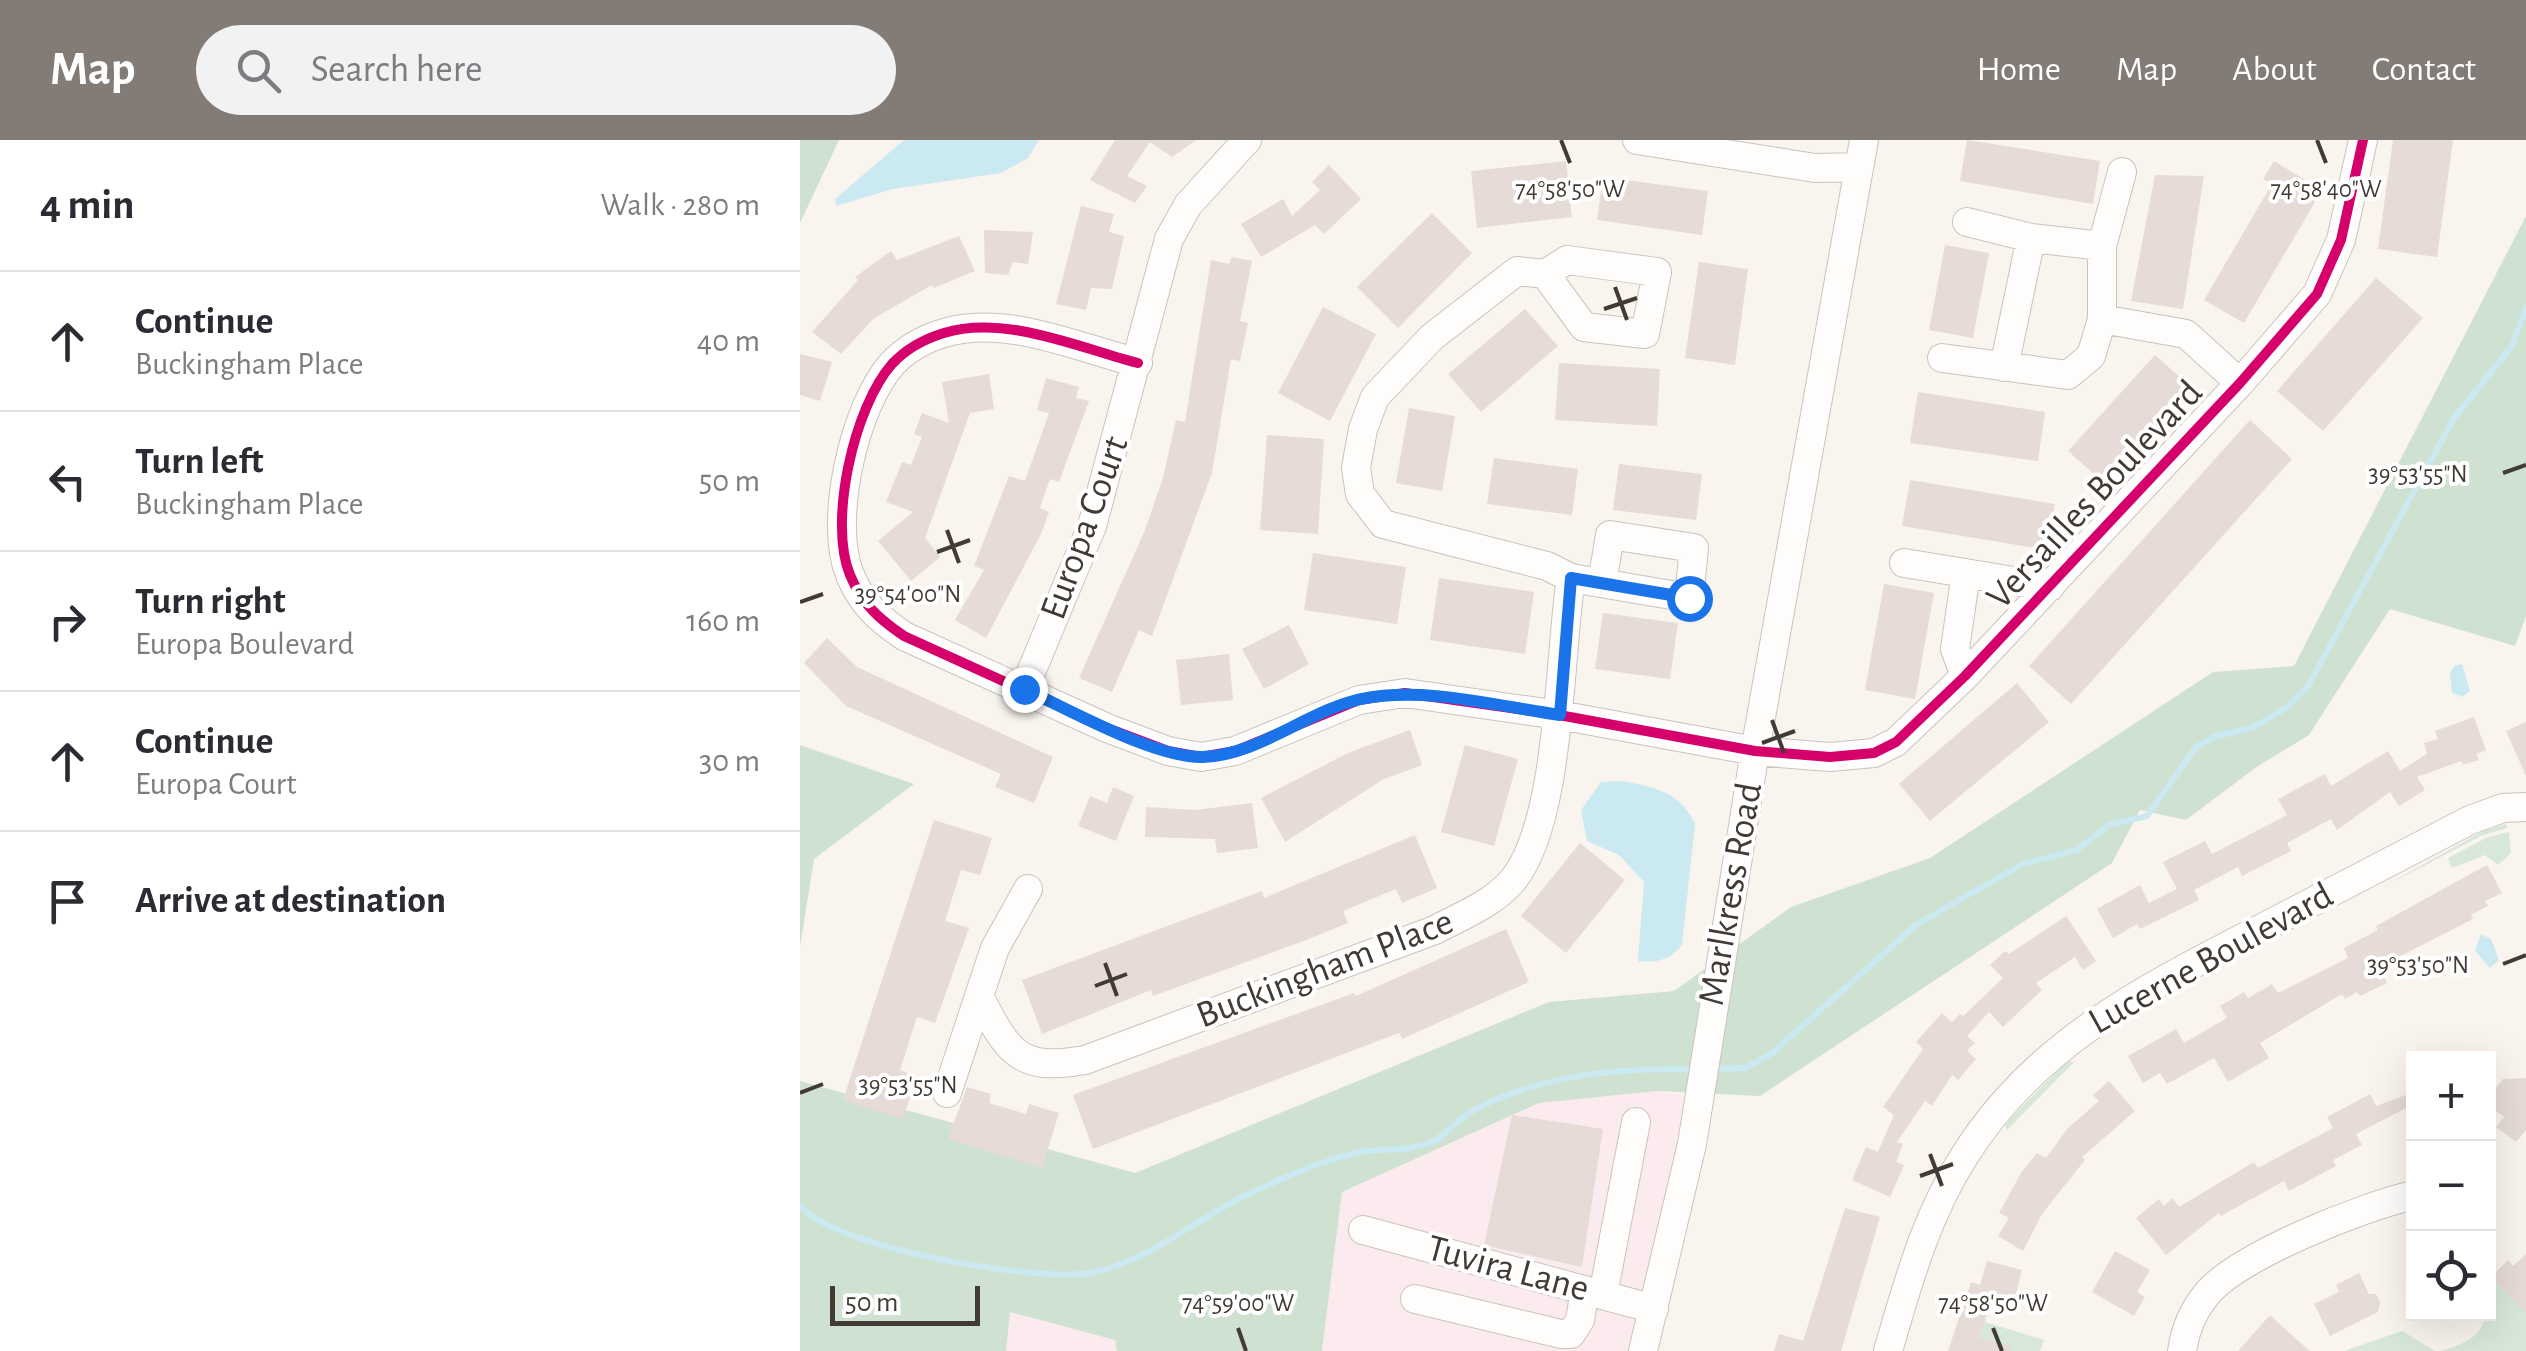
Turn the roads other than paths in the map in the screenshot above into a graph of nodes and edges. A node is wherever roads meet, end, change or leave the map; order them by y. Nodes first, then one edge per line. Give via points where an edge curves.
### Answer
1 (1247, 140) edge
2 (1637, 140) edge
3 (2363, 140) edge
4 (1671, 143) edge
5 (1862, 154) edge
6 (2122, 172) dead end
7 (1967, 222) dead end
8 (2031, 238) junction
9 (2102, 246) junction
10 (1545, 274) dead end
11 (2102, 319) junction
12 (1942, 358) dead end
13 (1138, 363) junction
14 (2004, 367) junction
15 (2240, 383) junction
16 (1904, 563) dead end
17 (1966, 573) junction
18 (1571, 578) junction
19 (1602, 583) dead end
20 (2050, 588) junction
21 (1966, 676) junction
22 (1024, 689) junction
23 (1560, 715) junction
24 (1755, 751) junction
25 (2526, 807) edge
26 (1028, 889) dead end
27 (979, 996) junction
28 (946, 1093) dead end
29 (1636, 1122) dead end
30 (2406, 1197) edge
31 (1363, 1230) dead end
32 (1594, 1292) junction
33 (1415, 1299) dead end
34 (1654, 1309) junction
35 (1644, 1351) edge
36 (1888, 1351) edge
37 (2182, 1351) edge

1 - 13 street, Europa Court via 1188,205 1169,239
2 - 4 street
3 - 15 street, Versailles Boulevard via 2332,267 2317,294
4 - 5 street via 1816,168
5 - 24 street, Marlkress Road
6 - 9 street
7 - 8 street
8 - 9 street
8 - 14 street
9 - 11 street
10 - 18 street via 1517,271 1432,337 1375,397 1356,468 1360,494 1383,524
11 - 14 street via 2091,356 2068,375
11 - 15 street via 2186,334
12 - 14 street
13 - 22 street, Europa Court via 1092,526
13 - 22 street via 1018,332 946,332 910,347 890,366 866,412 840,513 848,572 860,596 904,636
15 - 20 street, Versailles Boulevard
16 - 17 street
17 - 20 street
17 - 21 street via 1955,649
18 - 19 street
18 - 23 street, Buckingham Place
20 - 21 street, Versailles Boulevard
21 - 24 street, Versailles Boulevard via 1896,742 1874,753
22 - 23 street, Versailles Boulevard via 1168,752 1202,757 1235,751 1359,700 1405,693
23 - 24 street, Versailles Boulevard
23 - 27 street, Buckingham Place via 1526,856 1512,880 1482,905 1435,930 1085,1060 1050,1066 1026,1062 1002,1042
24 - 34 street, Marlkress Road via 1698,1110
25 - 36 street, Lucerne Boulevard via 2470,820 2135,994 2066,1041 1997,1111 1956,1170 1922,1237
26 - 27 street via 995,948
27 - 28 street
29 - 32 street
30 - 37 street via 2322,1227 2216,1284 2190,1319
31 - 32 street, Tuvira Lane
32 - 33 street via 1570,1334
32 - 34 street, Tuvira Lane
34 - 35 street, Marlkress Road

